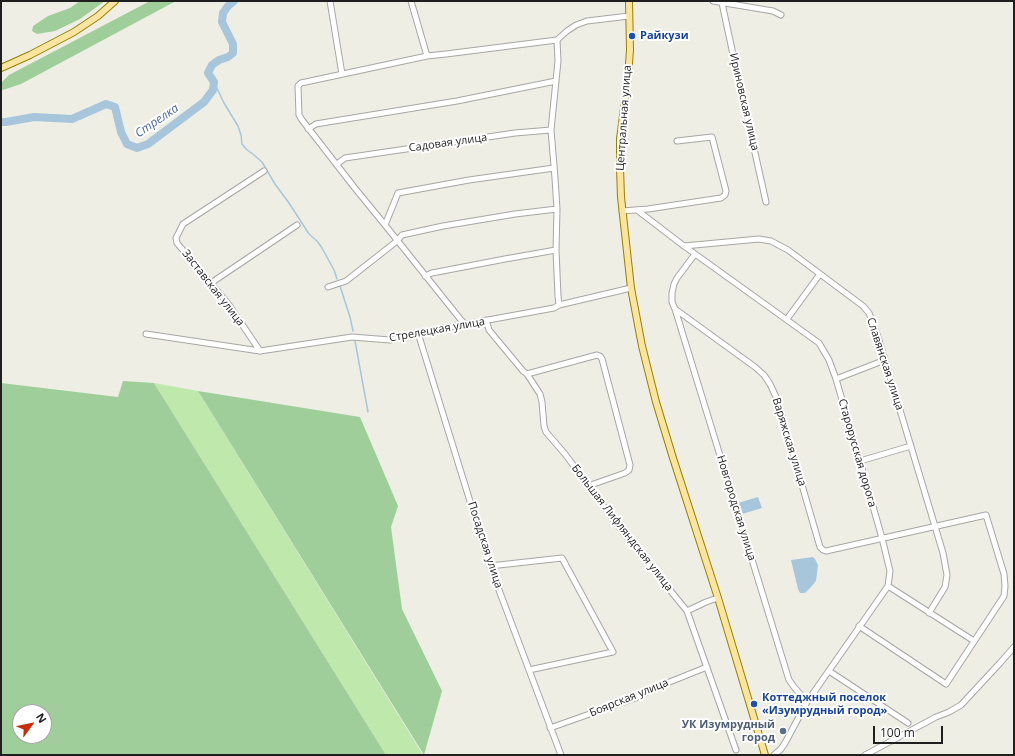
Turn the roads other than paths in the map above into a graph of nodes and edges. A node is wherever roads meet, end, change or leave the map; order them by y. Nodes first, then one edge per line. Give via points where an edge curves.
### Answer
1 (116, 1) edge
2 (330, 1) edge
3 (411, 1) edge
4 (629, 1) edge
5 (713, 1) edge
6 (722, 3) junction
7 (781, 15) dead end
8 (629, 16) junction
9 (557, 40) junction
10 (427, 56) junction
11 (1, 68) edge
12 (342, 74) junction
13 (556, 81) junction
14 (308, 129) junction
15 (551, 130) junction
16 (677, 141) dead end
17 (337, 164) junction
18 (554, 168) junction
19 (264, 171) dead end
20 (766, 202) dead end
21 (556, 209) junction
22 (637, 210) junction
23 (622, 211) junction
24 (297, 225) dead end
25 (385, 225) junction
26 (397, 241) junction
27 (684, 246) junction
28 (556, 250) junction
29 (695, 254) junction
30 (820, 274) junction
31 (425, 276) junction
32 (211, 283) junction
33 (328, 287) dead end
34 (630, 288) junction
35 (559, 305) junction
36 (675, 309) junction
37 (787, 319) junction
38 (486, 320) junction
39 (465, 324) junction
40 (418, 333) junction
41 (146, 334) dead end
42 (260, 351) junction
43 (885, 360) junction
44 (527, 374) junction
45 (836, 379) junction
46 (911, 446) junction
47 (860, 461) junction
48 (588, 486) junction
49 (935, 526) junction
50 (882, 538) junction
51 (490, 566) junction
52 (888, 586) junction
53 (718, 598) junction
54 (687, 611) junction
55 (929, 613) junction
56 (859, 626) junction
57 (974, 641) junction
58 (1014, 647) edge
59 (707, 667) junction
60 (529, 670) junction
61 (829, 671) junction
62 (807, 702) junction
63 (908, 723) dead end
64 (550, 728) junction
65 (736, 750) dead end
66 (561, 755) edge
67 (765, 755) edge
68 (774, 755) edge
69 (865, 755) edge

1 - 11 main road via 74,32
2 - 12 street
3 - 10 street
4 - 8 main road, Центральная улица
5 - 6 street
6 - 7 street via 773,11
6 - 20 street, Ириновская улица
8 - 9 street via 587,21 576,25
8 - 23 main road, Центральная улица via 630,50 620,146
9 - 10 street
9 - 13 street
10 - 12 street
12 - 14 street via 301,83 298,86 299,115
13 - 14 street via 456,101 316,124
13 - 15 street
14 - 17 street
15 - 17 street, Садовая улица via 345,158
15 - 18 street
16 - 22 street via 712,137 725,195 721,198
17 - 25 street
18 - 21 street
18 - 25 street via 398,193
19 - 32 street, Заставская улица via 183,224 176,238 177,243
21 - 26 street via 443,226 402,235
21 - 28 street
22 - 23 street
22 - 27 street, Старорусская дорога
23 - 34 main road, Центральная улица
24 - 32 street
25 - 26 street
26 - 31 street
26 - 33 street via 346,281
27 - 29 street, Старорусская дорога
27 - 30 street, Славянская улица via 759,239 788,250
28 - 31 street
28 - 35 street
29 - 36 street via 674,284 672,302
29 - 37 street, Старорусская дорога
30 - 37 street
30 - 43 street, Славянская улица via 869,313
31 - 39 street
32 - 42 street, Заставская улица
34 - 35 street, Стрелецкая улица
34 - 53 main road, Центральная улица via 656,402
35 - 38 street, Стрелецкая улица
36 - 50 street, Варяжская улица via 755,367 770,384 777,400 820,547 826,551
36 - 62 street, Новгородская улица via 789,680
37 - 45 street, Старорусская дорога via 818,343 829,360
38 - 39 street, Стрелецкая улица
38 - 44 street, Большая Лифляндская улица via 489,330
39 - 40 street, Стрелецкая улица
40 - 42 street, Стрелецкая улица via 390,340 352,337
40 - 51 street, Посадская улица
41 - 42 street, Стрелецкая улица
43 - 45 street
43 - 46 street, Славянская улица
44 - 48 street, Большая Лифляндская улица via 540,394 546,432
44 - 48 street via 597,354 602,359 630,466 625,473
45 - 47 street, Старорусская дорога
46 - 47 street
46 - 49 street, Славянская улица
47 - 50 street, Старорусская дорога
48 - 54 street, Большая Лифляндская улица
49 - 50 street, Варяжская улица
49 - 55 street, Славянская улица via 947,575 945,587
49 - 57 street, Варяжская улица via 986,515 1004,574 1005,586 1004,596
50 - 52 street, Старорусская дорога via 890,572
51 - 60 street, Посадская улица
51 - 60 street via 562,558 613,652
52 - 55 street
52 - 56 street
53 - 54 street
53 - 67 main road, Центральная улица
54 - 59 street, Большая Лифляндская улица
55 - 57 street
56 - 57 street via 946,684
56 - 61 street
58 - 69 street via 961,705
59 - 64 street, Боярская улица via 635,698
59 - 65 street, Большая Лифляндская улица
60 - 64 street, Посадская улица
61 - 62 street
61 - 63 street
62 - 68 street via 785,743
64 - 66 street, Посадская улица

